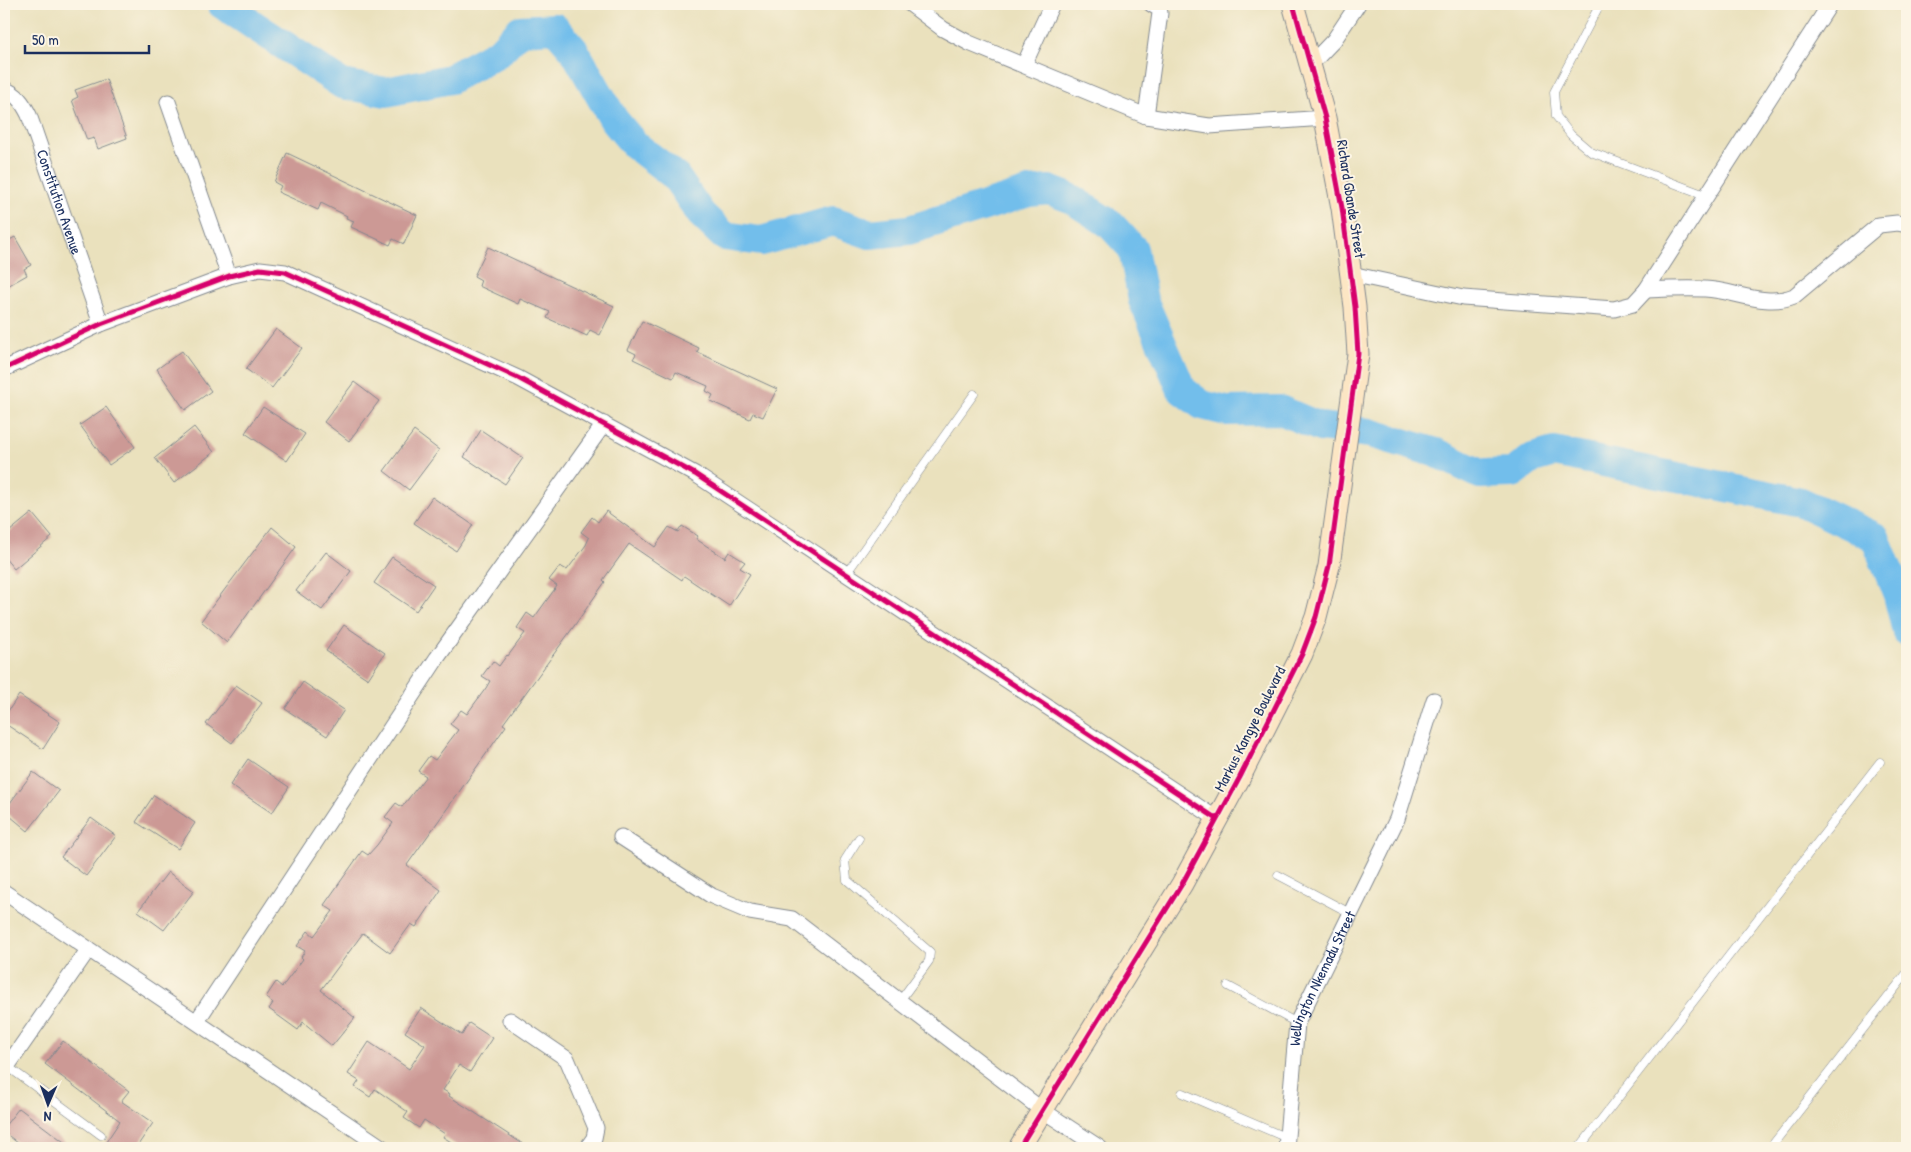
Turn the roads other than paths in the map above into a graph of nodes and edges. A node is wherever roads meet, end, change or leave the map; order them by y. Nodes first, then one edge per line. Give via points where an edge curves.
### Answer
1 (910, 4) edge
2 (1052, 4) edge
3 (1151, 4) edge
4 (1293, 4) edge
5 (1358, 4) edge
6 (1600, 4) edge
7 (1830, 4) edge
8 (1024, 65) junction
9 (1309, 66) junction
10 (4, 89) edge
11 (168, 102) dead end
12 (1146, 116) junction
13 (1325, 118) junction
14 (1705, 195) junction
15 (1907, 225) edge
16 (1351, 274) junction
17 (230, 276) junction
18 (1646, 290) junction
19 (101, 324) junction
20 (4, 369) edge
21 (974, 394) dead end
22 (604, 424) junction
23 (1344, 451) joint
24 (846, 574) junction
25 (1434, 700) dead end
26 (1880, 762) dead end
27 (1217, 820) junction
28 (622, 837) dead end
29 (859, 838) dead end
30 (1278, 875) dead end
31 (4, 892) edge
32 (1350, 913) junction
33 (88, 950) junction
34 (1907, 973) edge
35 (1228, 986) dead end
36 (899, 1002) junction
37 (510, 1020) dead end
38 (197, 1021) junction
39 (1297, 1023) junction
40 (5, 1068) edge
41 (1182, 1093) dead end
42 (1042, 1110) junction
43 (101, 1135) dead end
44 (1287, 1143) edge
45 (383, 1148) edge
46 (586, 1148) edge
47 (1019, 1148) edge
48 (1100, 1148) edge
49 (1579, 1148) edge
50 (1770, 1148) edge

1 - 8 street via 952,35
2 - 8 street
3 - 12 street via 1159,9 1160,14
4 - 9 street, Richard Gbande Street
5 - 9 street via 1334,40
6 - 14 lane via 1554,92 1556,116 1591,152
7 - 14 street
8 - 12 street
9 - 13 street, Richard Gbande Street
10 - 19 street, Constitution Avenue via 20,99 29,115
11 - 17 street
12 - 13 street via 1209,126
13 - 16 street, Richard Gbande Street
14 - 18 street
15 - 18 street via 1879,225 1794,296 1785,299 1760,299 1706,289
16 - 18 street via 1463,298 1614,309 1633,304
16 - 23 street, Richard Gbande Street via 1358,354
17 - 19 street
17 - 22 street via 260,270 286,272 518,378
19 - 20 street
21 - 24 lane
22 - 24 street via 695,474
22 - 38 street via 436,658
23 - 27 street, Markus Kangye Boulevard via 1329,566 1316,617 1302,654
24 - 27 street
25 - 32 street, Wellington Nkemadu Street via 1397,819
26 - 49 lane
27 - 42 street, Markus Kangye Boulevard via 1182,884
28 - 36 street via 712,896 750,912 792,919
29 - 36 lane via 845,860 848,880 930,952 929,961
30 - 32 lane
31 - 33 street
32 - 39 street, Wellington Nkemadu Street
33 - 38 street
33 - 40 street
34 - 50 lane
35 - 39 lane
36 - 42 street
37 - 46 street via 567,1059 596,1128 594,1138
38 - 45 street
39 - 44 street, Wellington Nkemadu Street
40 - 43 lane
41 - 44 lane
42 - 47 street, Markus Kangye Boulevard
42 - 48 street

